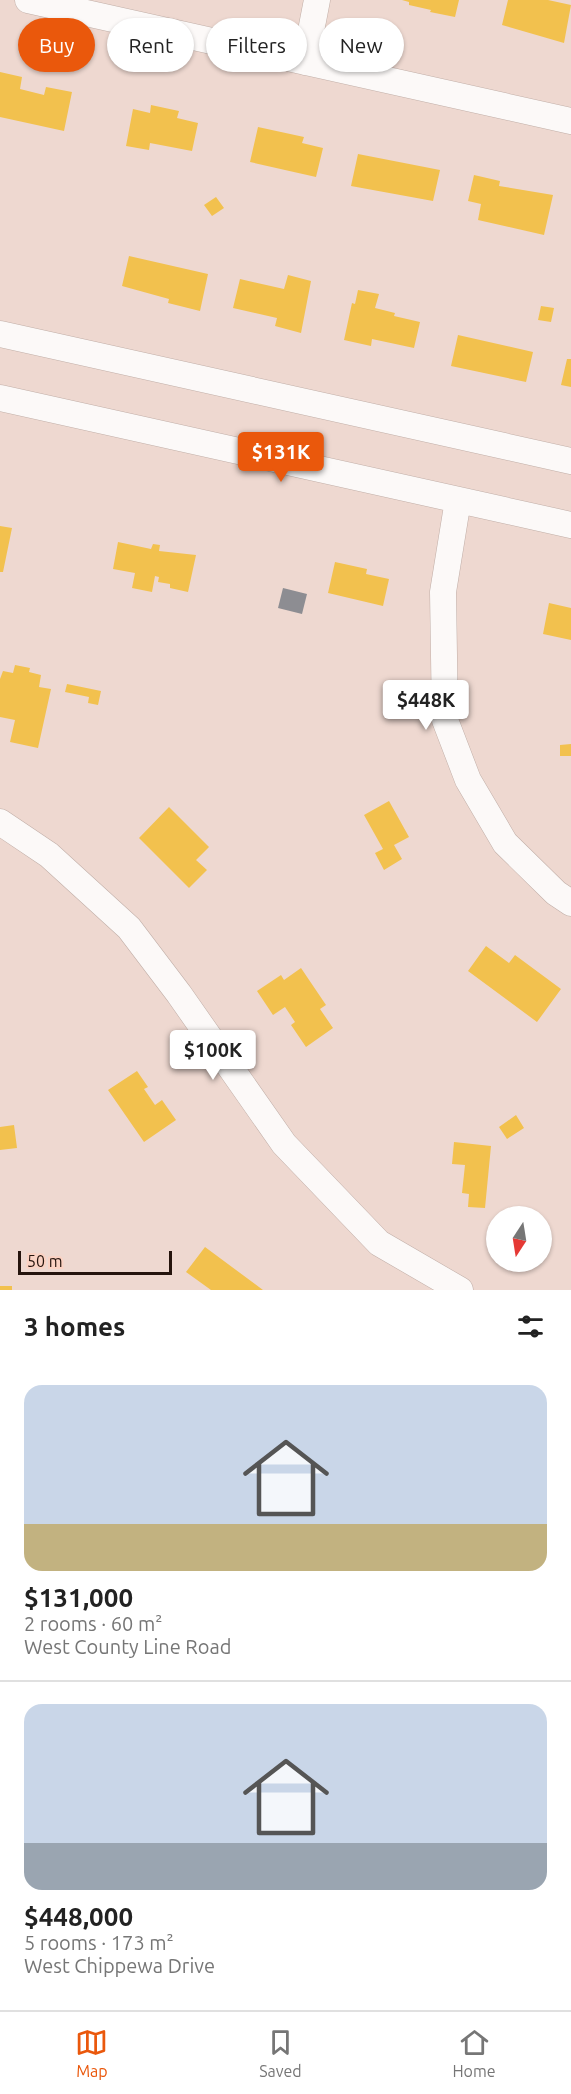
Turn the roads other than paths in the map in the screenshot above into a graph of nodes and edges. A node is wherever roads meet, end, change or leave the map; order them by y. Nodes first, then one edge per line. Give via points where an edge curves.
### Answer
1 (28, 0) edge
2 (317, 0) edge
3 (206, 40) edge
4 (307, 52) edge
5 (307, 62) edge
6 (571, 121) edge
7 (0, 334) edge
8 (0, 398) edge
9 (571, 461) edge
10 (458, 500) junction
11 (571, 525) edge
12 (0, 822) edge
13 (571, 903) edge
14 (460, 1290) edge

1 - 3 street
2 - 4 street
5 - 6 street
7 - 9 street
8 - 10 street
10 - 11 street
10 - 13 street via 443,592 445,720 468,780 505,843
12 - 14 street via 49,855 129,928 284,1144 379,1242

